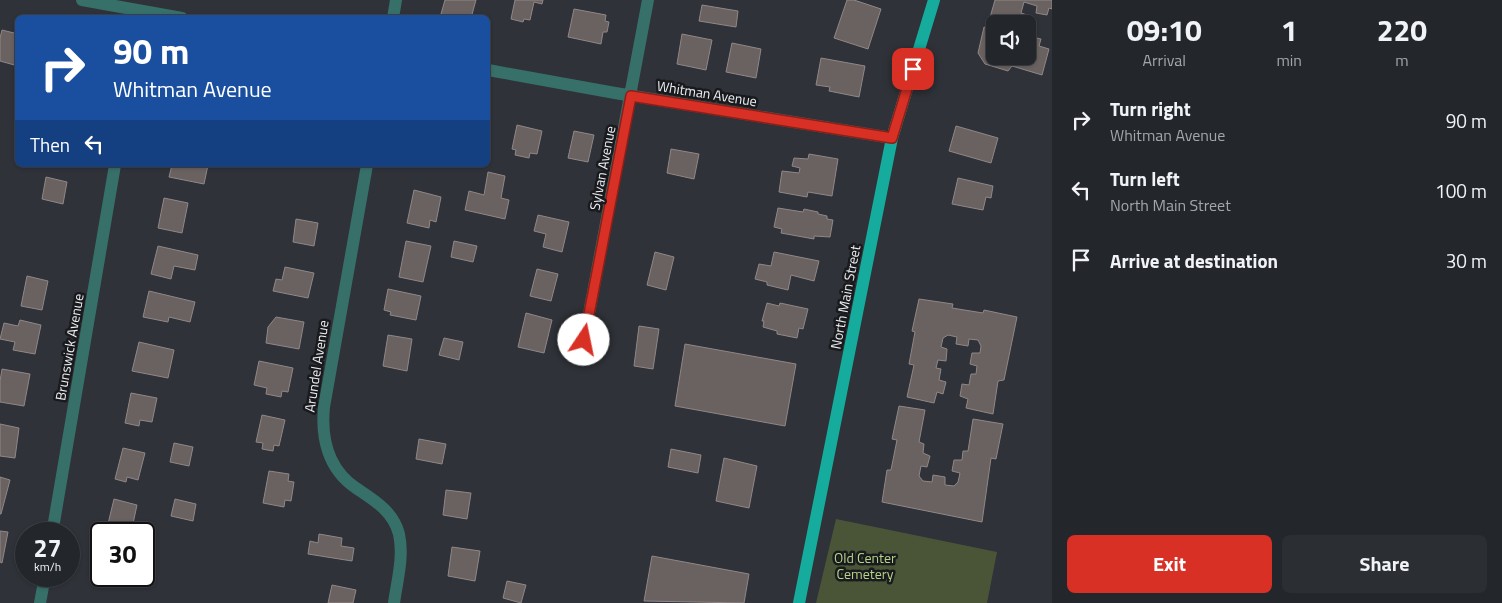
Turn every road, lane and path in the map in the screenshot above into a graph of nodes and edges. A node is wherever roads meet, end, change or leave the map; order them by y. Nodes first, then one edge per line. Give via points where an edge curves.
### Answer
1 (82, 0) edge
2 (396, 0) edge
3 (648, 0) edge
4 (934, 0) edge
5 (142, 9) edge
6 (169, 15) edge
7 (393, 15) edge
8 (490, 70) edge
9 (631, 96) junction
10 (892, 138) junction
11 (115, 167) edge
12 (367, 167) edge
13 (584, 340) dead end
14 (54, 522) edge
15 (43, 587) edge
16 (40, 603) edge
17 (394, 603) edge
18 (799, 603) edge

1 - 5 street
2 - 7 street
3 - 9 street, Sylvan Avenue
4 - 10 main road, North Main Street
5 - 6 street
8 - 9 street, Whitman Avenue
9 - 10 street, Whitman Avenue
9 - 13 street, Sylvan Avenue
10 - 18 main road, North Main Street
11 - 14 street, Brunswick Avenue
12 - 17 street, Arundel Avenue via 322,431 328,455 341,474 383,506 396,525 401,558
15 - 16 street

